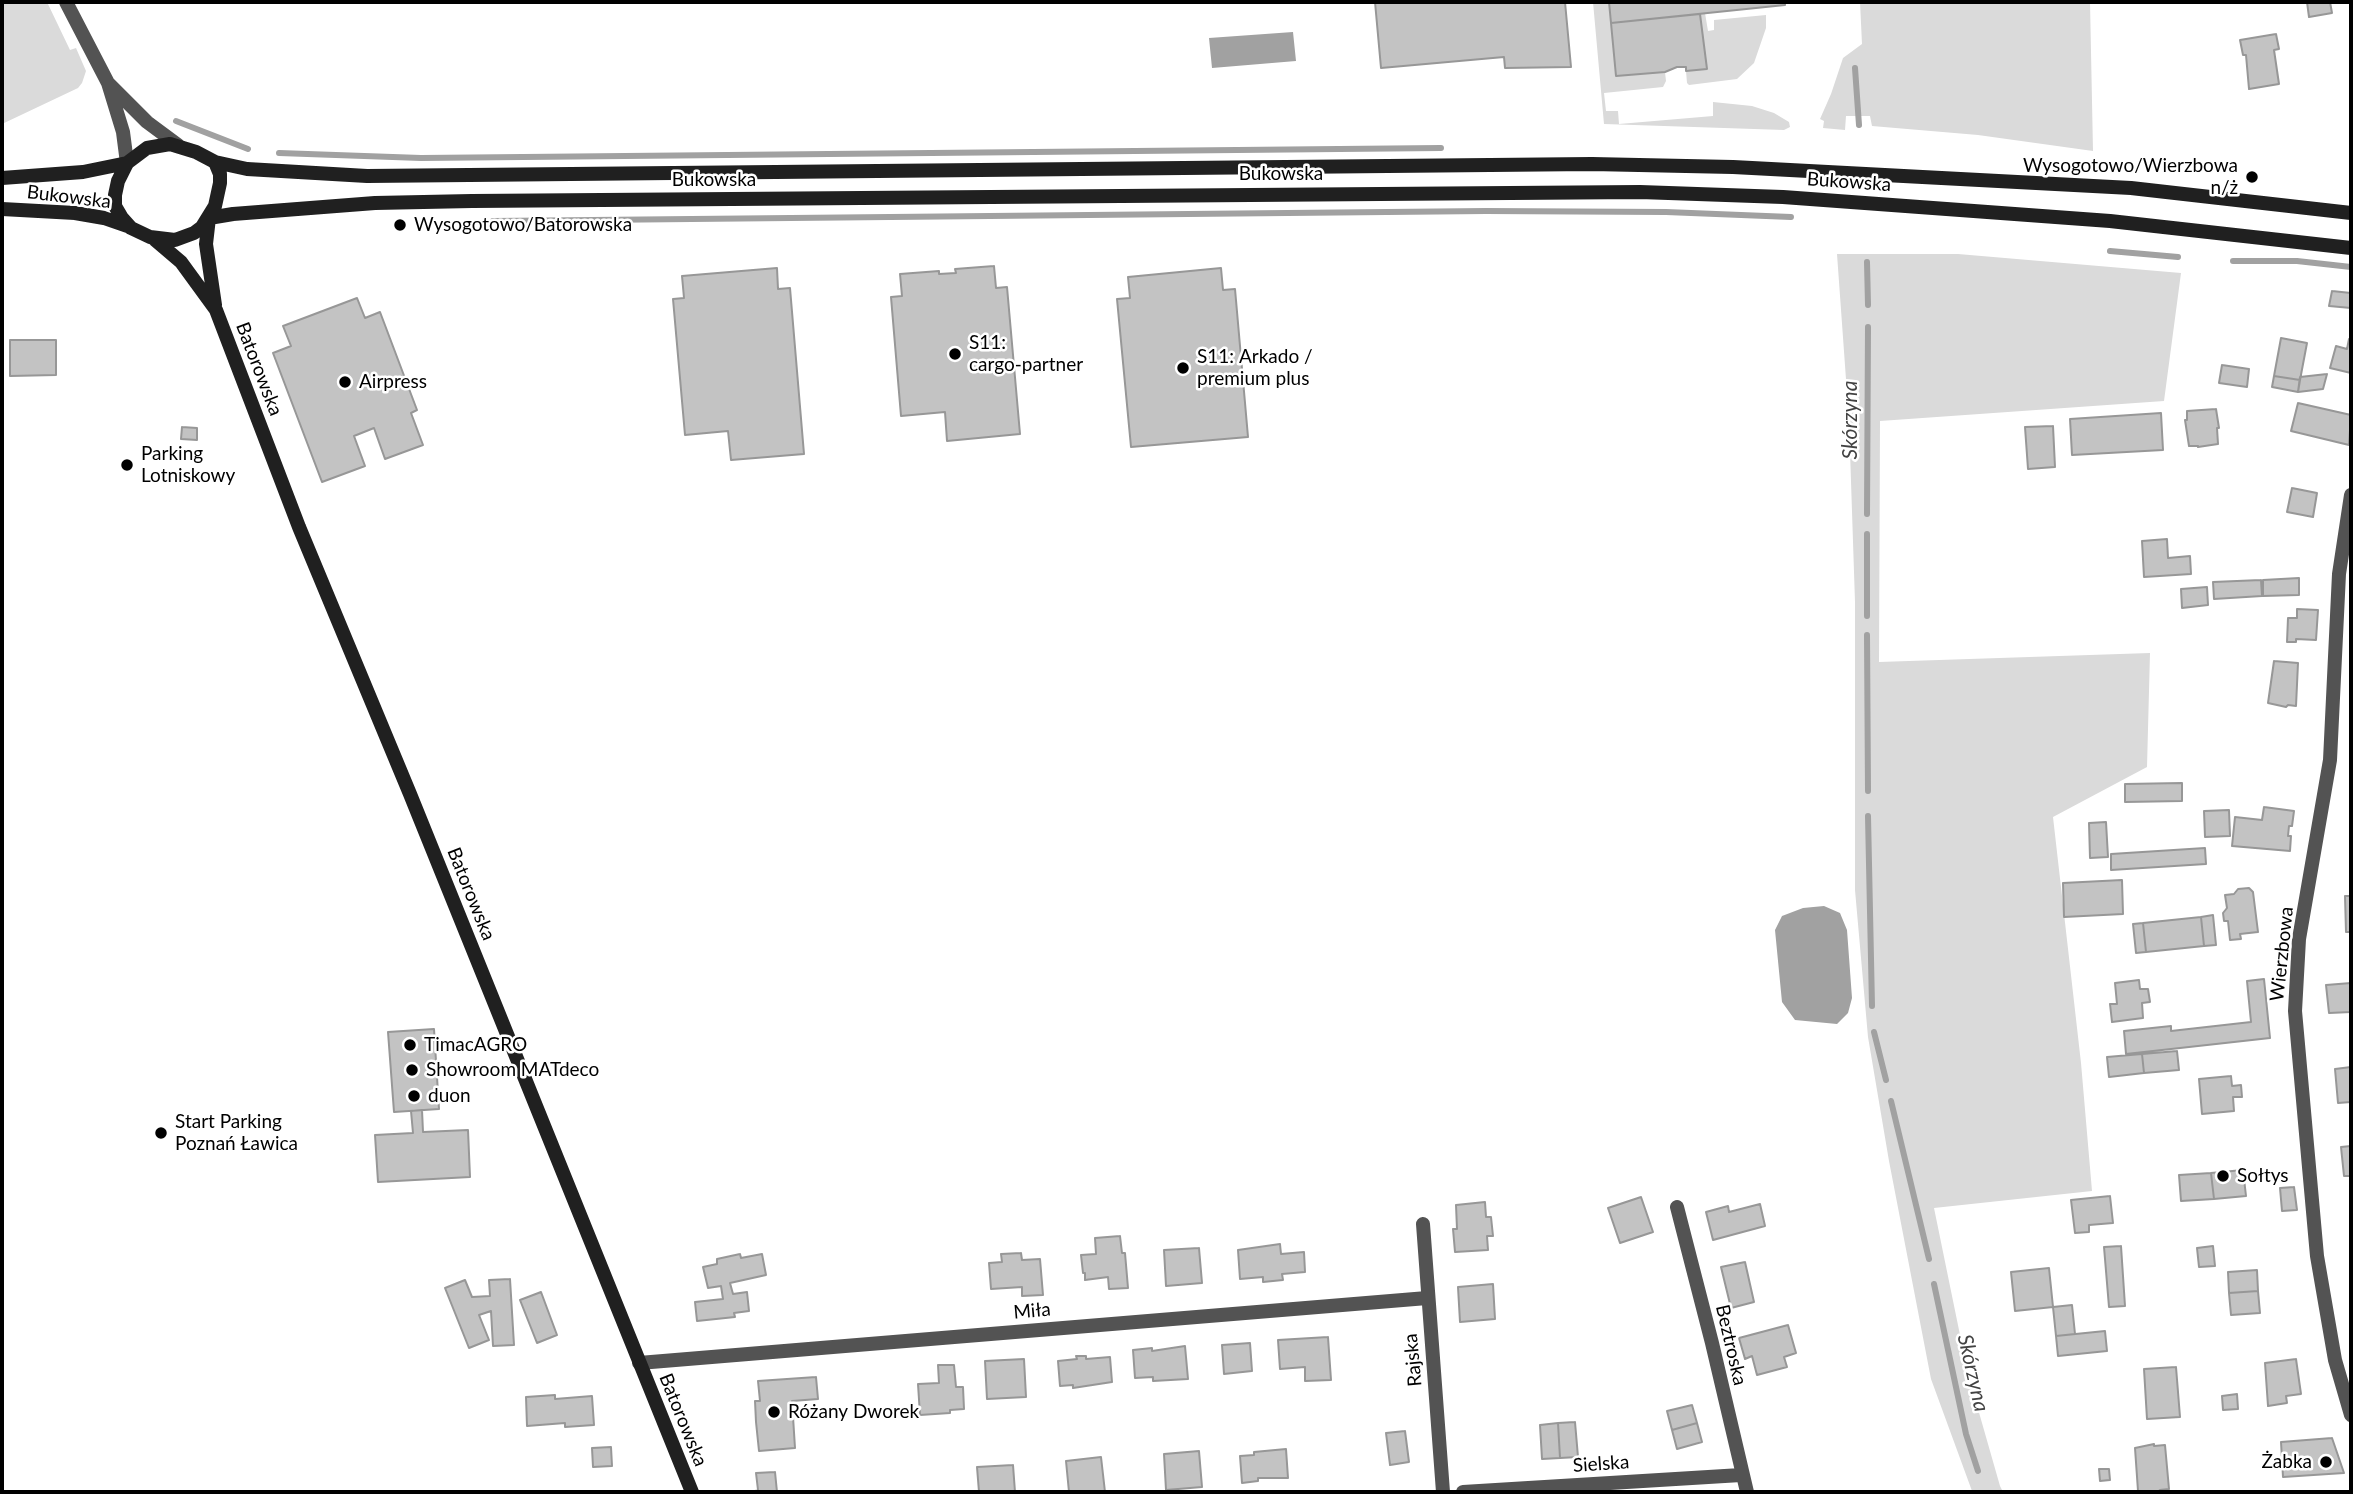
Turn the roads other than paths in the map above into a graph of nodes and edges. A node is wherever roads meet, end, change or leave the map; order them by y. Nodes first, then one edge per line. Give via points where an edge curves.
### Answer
1 (66, 2) edge
2 (108, 83) junction
3 (178, 145) junction
4 (215, 162) junction
5 (127, 163) junction
6 (2, 178) edge
7 (2, 209) edge
8 (2351, 213) edge
9 (209, 218) junction
10 (131, 228) junction
11 (150, 237) junction
12 (2351, 248) edge
13 (216, 310) junction
14 (2351, 495) edge
15 (1677, 1207) dead end
16 (1423, 1224) dead end
17 (1427, 1298) junction
18 (639, 1363) junction
19 (2351, 1415) edge
20 (1741, 1475) junction
21 (692, 1492) edge
22 (1443, 1492) edge
23 (1463, 1492) edge
24 (1746, 1492) edge

1 - 2 street
2 - 3 street
2 - 5 street
3 - 4 main road
3 - 5 main road via 147,148
4 - 8 main road, Bukowska via 247,170 367,176 1578,164 1720,167 2132,188
4 - 9 main road via 220,183
5 - 6 main road, Bukowska via 83,172
5 - 10 main road via 115,195 116,206
7 - 10 main road, Bukowska via 85,215
9 - 11 main road via 202,227 175,240
9 - 12 main road, Bukowska via 375,203 472,201 1640,192 2007,213
9 - 13 main road, Batorowska via 207,253
10 - 11 main road
11 - 13 main road, Batorowska via 181,262
13 - 18 main road, Batorowska via 299,527
14 - 19 street, Wierzbowa via 2339,574 2330,760 2300,939 2295,1004 2317,1256 2335,1360
15 - 20 street, Beztroska
16 - 17 street, Rajska
17 - 18 street, Miła
17 - 22 street, Rajska
18 - 21 main road, Batorowska
20 - 23 street, Sielska
20 - 24 street, Beztroska

